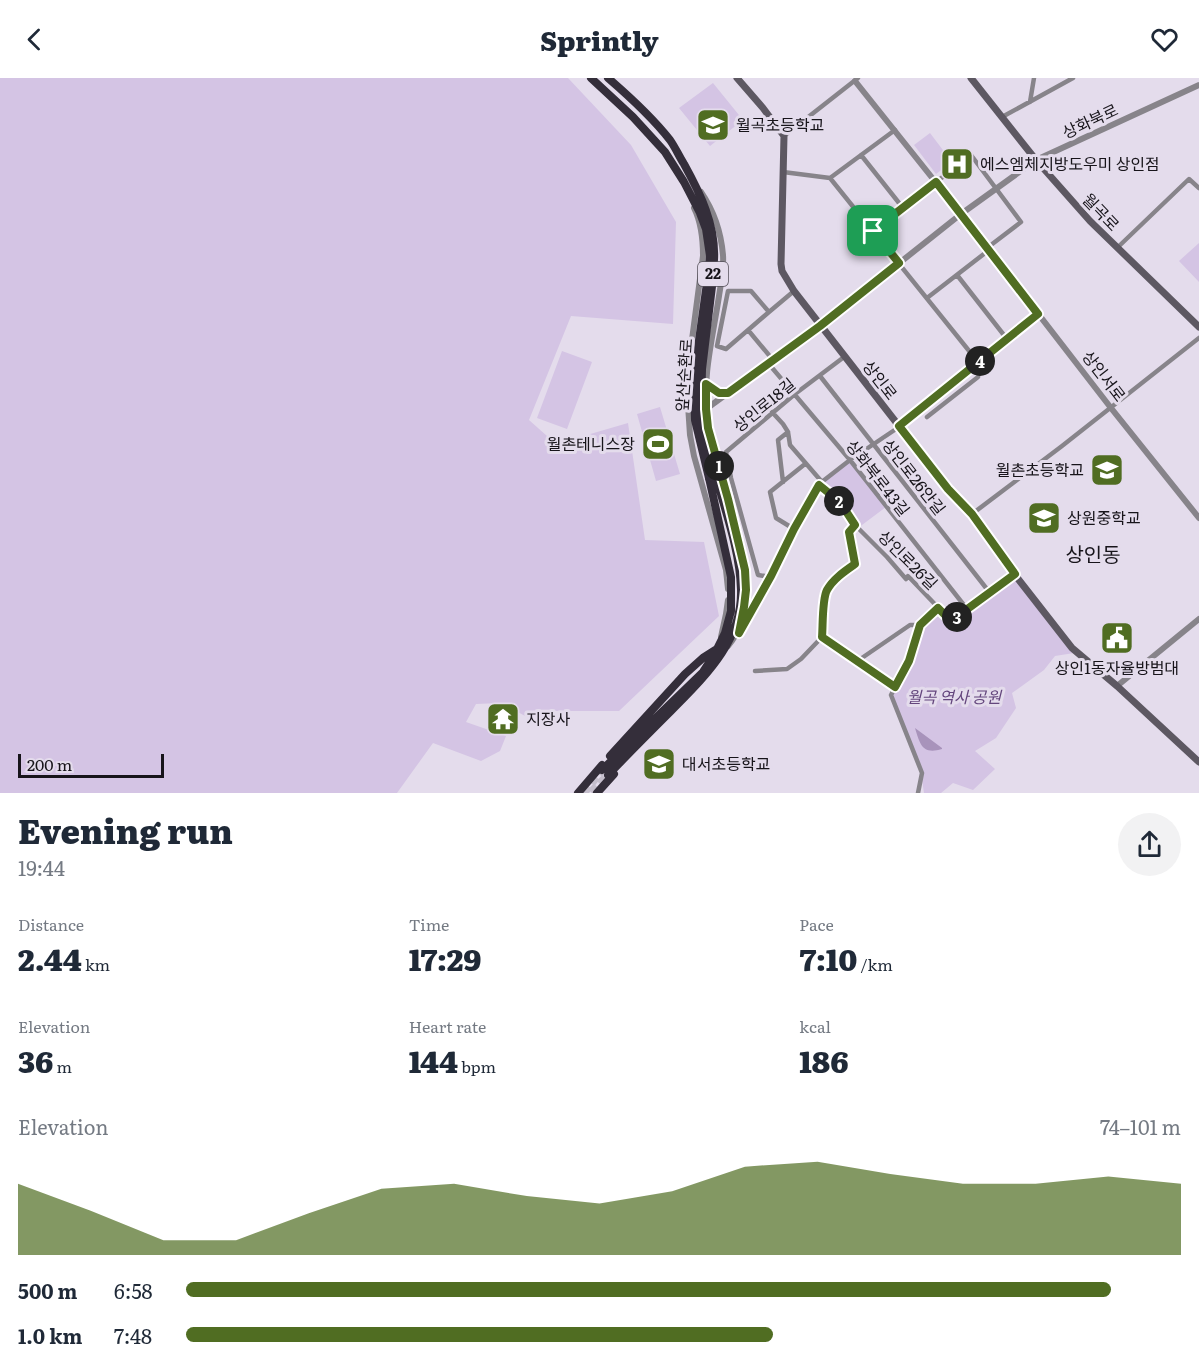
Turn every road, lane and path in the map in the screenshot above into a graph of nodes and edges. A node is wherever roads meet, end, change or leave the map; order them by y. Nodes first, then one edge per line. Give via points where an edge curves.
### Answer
1 (591, 78) edge
2 (608, 78) edge
3 (737, 78) edge
4 (971, 78) edge
5 (1034, 78) edge
6 (1073, 78) edge
7 (857, 79) edge
8 (1199, 85) edge
9 (1030, 102) junction
10 (1002, 117) junction
11 (895, 130) junction
12 (784, 136) junction
13 (861, 155) junction
14 (1036, 160) junction
15 (783, 172) junction
16 (830, 178) junction
17 (694, 182) junction
18 (936, 182) junction
19 (1199, 188) edge
20 (996, 189) junction
21 (903, 208) junction
22 (961, 214) junction
23 (873, 231) junction
24 (1117, 248) junction
25 (988, 249) junction
26 (899, 263) junction
27 (957, 275) junction
28 (794, 291) junction
29 (927, 298) junction
30 (769, 312) junction
31 (1038, 314) junction
32 (820, 326) junction
33 (1199, 327) edge
34 (748, 330) junction
35 (1199, 338) edge
36 (1007, 339) junction
37 (844, 357) junction
38 (771, 362) junction
39 (978, 362) junction
40 (696, 371) junction
41 (820, 376) junction
42 (978, 377) dead end
43 (706, 381) junction
44 (728, 393) junction
45 (795, 394) junction
46 (1111, 408) junction
47 (706, 409) junction
48 (772, 412) junction
49 (927, 417) dead end
50 (690, 419) junction
51 (899, 426) junction
52 (788, 432) junction
53 (874, 444) junction
54 (850, 460) junction
55 (806, 464) junction
56 (783, 482) junction
57 (820, 483) junction
58 (972, 514) junction
59 (1199, 518) edge
60 (855, 525) junction
61 (794, 529) junction
62 (1015, 574) junction
63 (771, 576) junction
64 (990, 593) junction
65 (938, 608) junction
66 (967, 609) junction
67 (1199, 620) edge
68 (920, 625) junction
69 (739, 633) junction
70 (822, 637) junction
71 (720, 650) junction
72 (856, 662) junction
73 (755, 671) dead end
74 (1117, 686) junction
75 (895, 687) junction
76 (1199, 762) edge
77 (605, 773) tunnel mouth
78 (582, 792) edge
79 (597, 793) edge
80 (918, 793) edge

1 - 40 highway, 앞산순환로 / 22 via 665,152 706,229 710,256
2 - 17 highway, 앞산순환로 / 22 via 632,98 670,141
3 - 12 main road
4 - 10 main road, 월곡로
5 - 9 street
6 - 9 street
7 - 11 street, 상인서로
7 - 12 street
8 - 14 street, 상화북로
9 - 10 street
10 - 14 main road, 월곡로
11 - 13 street
11 - 18 street, 상인서로
12 - 15 main road, 상인로
13 - 16 street
13 - 21 street
14 - 20 street, 상화북로
14 - 24 main road, 월곡로
15 - 16 street
15 - 28 main road, 상인로 via 781,264
16 - 23 street
17 - 40 highway, 앞산순환로 / 22 via 709,219 715,255
17 - 43 street via 713,212 723,258
18 - 20 street via 971,156
18 - 21 street
18 - 22 street, 상인서로
19 - 24 street via 1189,179
20 - 22 street, 상화북로
20 - 25 street via 1021,222
21 - 23 street
22 - 25 street, 상인서로
22 - 26 street, 상화북로
23 - 26 street
24 - 33 main road, 월곡로
25 - 27 street
25 - 31 street, 상인서로
26 - 29 street
26 - 32 street, 상화북로
27 - 29 street
27 - 36 street
28 - 30 street
28 - 32 main road, 상인로
29 - 39 street
30 - 34 street
30 - 34 street via 751,291 728,291 717,346 726,349
31 - 36 street
31 - 46 street, 상인서로
32 - 37 main road, 상인로
32 - 38 street, 상화북로
34 - 38 street, 상화북로43길
35 - 46 street
36 - 39 street
37 - 41 street, 상인로18길
37 - 51 main road, 상인로
38 - 44 street, 상화북로
38 - 45 street, 상화북로43길
39 - 51 street
40 - 43 street via 692,377
40 - 50 street via 688,405
40 - 71 highway, 앞산순환로 / 22, bridge via 695,420 712,478 731,577 731,611
41 - 45 street, 상인로18길
41 - 53 street, 상인로26안길
42 - 49 street
43 - 44 street via 719,393
43 - 47 street
44 - 47 street, 상화북로
45 - 48 street, 상인로18길
45 - 54 street, 상화북로43길
46 - 58 street
46 - 59 street, 상인서로
47 - 50 street, 상화북로
47 - 69 street via 745,570
48 - 52 street, 상인로26길
48 - 63 street, 상인로18길 via 726,452 758,575
50 - 71 street via 692,451 728,583
51 - 53 street
51 - 58 main road, 상인로
52 - 55 street, 상인로26길 via 790,445
52 - 56 street via 778,440
53 - 54 street
53 - 64 street, 상인로26안길
54 - 57 street
54 - 66 street, 상화북로43길
55 - 56 street
55 - 57 street, 상인로26길
56 - 61 street via 770,492 774,511 776,518
57 - 60 street, 상인로26길 via 840,502
57 - 61 street
58 - 62 main road, 상인로
60 - 65 street, 상인로26길
60 - 70 street via 849,532 855,564 826,590
61 - 63 street
62 - 64 street, 상인로26길
62 - 74 main road, 상인로 via 1072,648
63 - 69 street
64 - 66 street, 상인로26길
65 - 66 street, 상인로26길 via 951,621
65 - 68 street
67 - 74 street
68 - 72 street via 910,625
68 - 75 street via 909,661
69 - 71 street
70 - 72 street
70 - 73 street via 787,669
71 - 77 highway, 앞산순환로 / 22
71 - 78 highway via 704,657 667,692
71 - 79 highway via 714,671
72 - 75 street
74 - 76 main road, 상인로
75 - 80 street via 891,695 921,773

